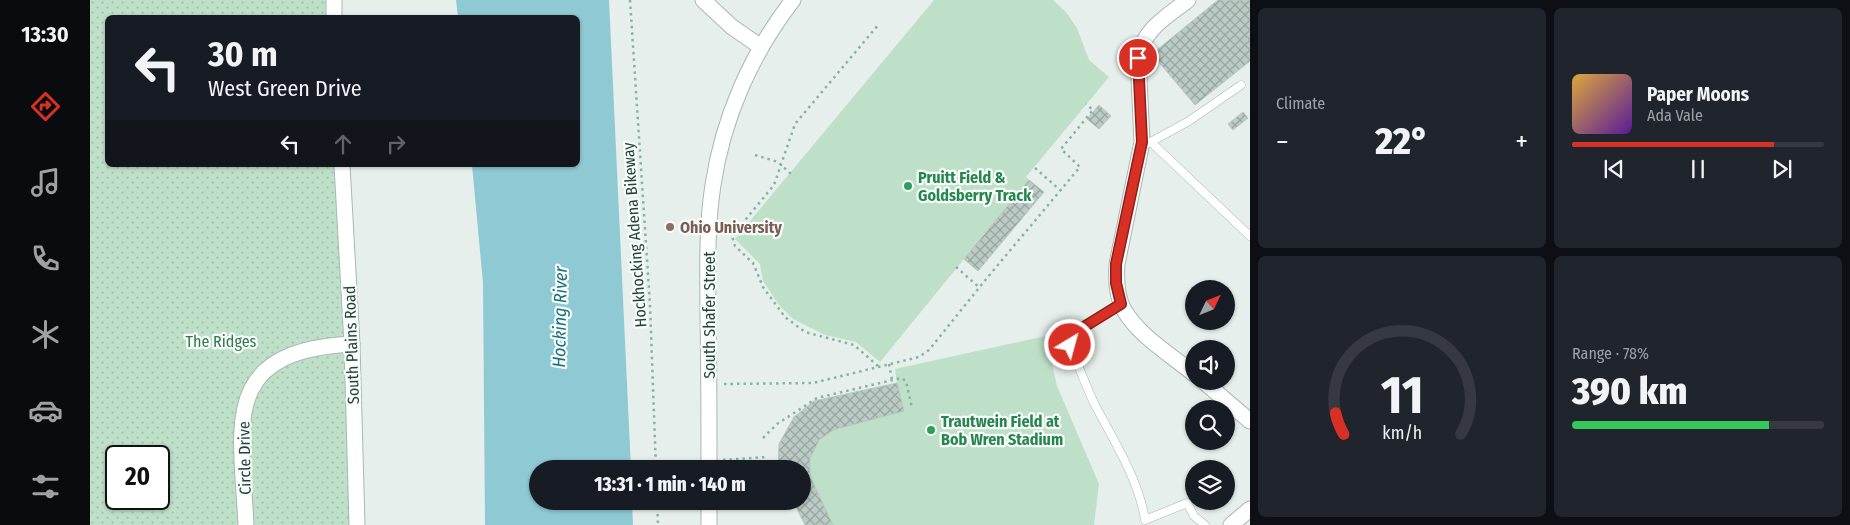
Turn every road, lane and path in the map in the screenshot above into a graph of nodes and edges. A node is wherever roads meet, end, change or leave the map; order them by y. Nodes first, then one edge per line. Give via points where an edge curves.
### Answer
1 (334, 0) edge
2 (630, 0) edge
3 (703, 0) edge
4 (793, 0) edge
5 (1188, 0) edge
6 (334, 15) edge
7 (879, 24) dead end
8 (760, 47) junction
9 (1241, 85) dead end
10 (1086, 104) dead end
11 (1147, 143) junction
12 (755, 155) dead end
13 (780, 165) junction
14 (342, 167) edge
15 (1035, 168) dead end
16 (792, 176) dead end
17 (1060, 190) junction
18 (1250, 236) edge
19 (956, 267) dead end
20 (980, 288) junction
21 (1121, 304) junction
22 (352, 344) junction
23 (889, 364) junction
24 (878, 366) dead end
25 (1185, 366) edge
26 (892, 380) junction
27 (722, 384) dead end
28 (1214, 390) edge
29 (912, 408) dead end
30 (1250, 421) edge
31 (763, 438) dead end
32 (767, 457) dead end
33 (656, 460) edge
34 (709, 460) edge
35 (723, 460) dead end
36 (1250, 509) edge
37 (657, 510) edge
38 (709, 510) edge
39 (246, 525) edge
40 (357, 525) edge
41 (658, 525) edge
42 (709, 525) edge
43 (1205, 525) edge
44 (1232, 525) edge

1 - 6 street
2 - 33 path, Hockhocking Adena Bikeway via 650,305
3 - 8 street
4 - 8 street, South Shafer Street
5 - 11 street via 1152,28 1141,44 1138,58
7 - 13 path via 795,124
8 - 34 street, South Shafer Street via 731,112 713,186 708,257
9 - 11 lane via 1189,121
10 - 17 path via 1093,110 1060,149 1080,167
11 - 18 lane
11 - 21 street via 1116,264
12 - 13 path
13 - 16 path
13 - 24 path via 774,185 732,236 735,246 753,263 763,287 785,317 805,332 854,345
14 - 22 street, South Plains Road
15 - 17 path
17 - 20 path
19 - 20 path
20 - 23 path via 930,350 919,357
21 - 25 street via 1142,330
21 - 43 lane via 1074,333 1069,338 1070,345 1143,504 1145,520 1187,503 1194,516
22 - 39 street, Circle Drive via 314,348 283,359 265,370 249,390 242,420
22 - 40 street, South Plains Road
23 - 26 path
23 - 27 path via 813,383
26 - 29 path via 902,378 906,381
26 - 31 path via 817,398
28 - 30 street
32 - 35 path
36 - 44 street
37 - 41 path
38 - 42 street

